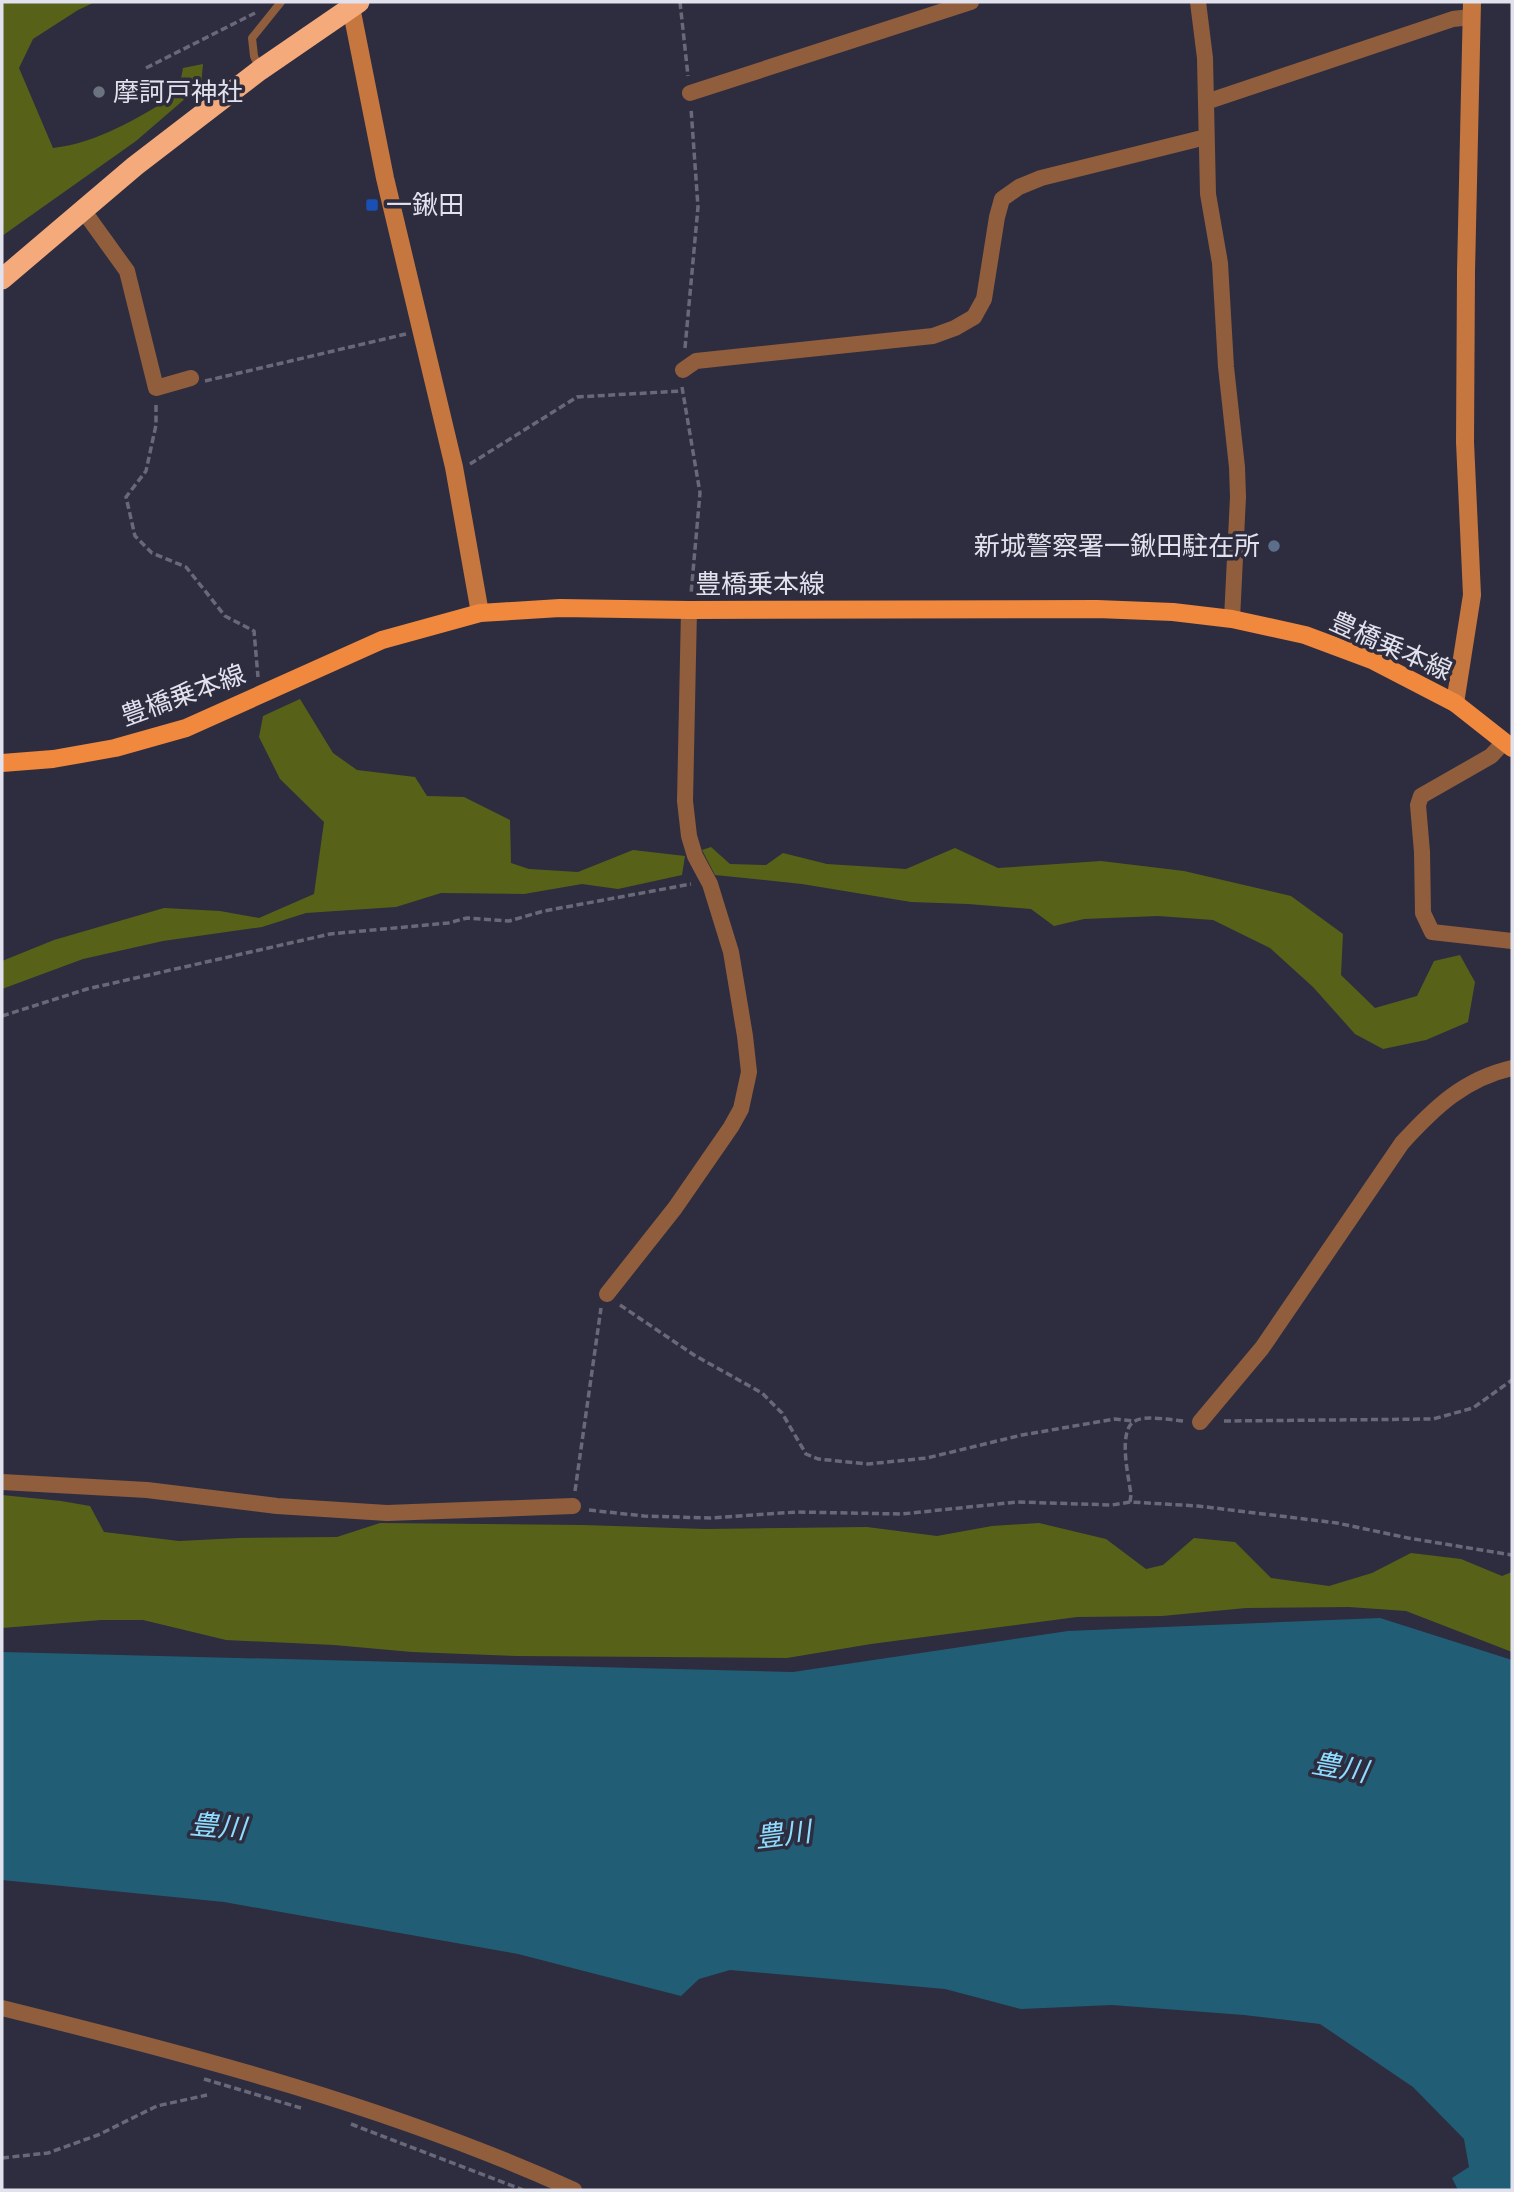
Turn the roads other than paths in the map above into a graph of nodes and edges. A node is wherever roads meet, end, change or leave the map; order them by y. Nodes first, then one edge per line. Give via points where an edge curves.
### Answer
1 (281, 2) edge
2 (971, 2) edge
3 (1198, 2) edge
4 (353, 3) edge
5 (1472, 10) edge
6 (260, 70) junction
7 (690, 93) road end
8 (1206, 102) junction
9 (1206, 137) junction
10 (83, 210) junction
11 (2, 279) edge
12 (683, 370) road end
13 (191, 378) road end
14 (689, 610) junction
15 (480, 613) junction
16 (1232, 619) junction
17 (1455, 703) junction
18 (1508, 745) edge
19 (2, 763) edge
20 (1512, 941) edge
21 (1512, 1068) edge
22 (607, 1294) road end
23 (1200, 1422) road end
24 (2, 1482) edge
25 (573, 1506) road end
26 (2, 2008) edge
27 (574, 2190) edge

1 - 6 lane via 252,38
2 - 7 street
3 - 8 street
4 - 6 highway
4 - 15 street via 385,178 454,467
5 - 8 street
5 - 17 street via 1465,442 1472,595
6 - 10 highway
8 - 9 street
9 - 12 street via 1041,178 1002,199 984,299 974,317 955,328 933,336 696,361
9 - 16 street via 1237,467
10 - 11 highway
10 - 13 street via 127,271 156,388
14 - 15 main road, 豊橋乗本線 via 559,608
14 - 16 main road, 豊橋乗本線 via 1097,609
14 - 22 street via 685,801 689,836 731,952 749,1072 741,1109 675,1208
15 - 19 main road, 豊橋乗本線 via 382,640 186,728 115,748
16 - 17 main road, 豊橋乗本線 via 1305,635 1372,660
17 - 18 main road, 豊橋乗本線
18 - 20 street via 1421,796 1418,805 1423,913 1432,932
21 - 23 street via 1490,1073 1458,1090 1402,1143 1262,1348
24 - 25 street via 146,1490 387,1513
26 - 27 street via 227,2067 380,2114

